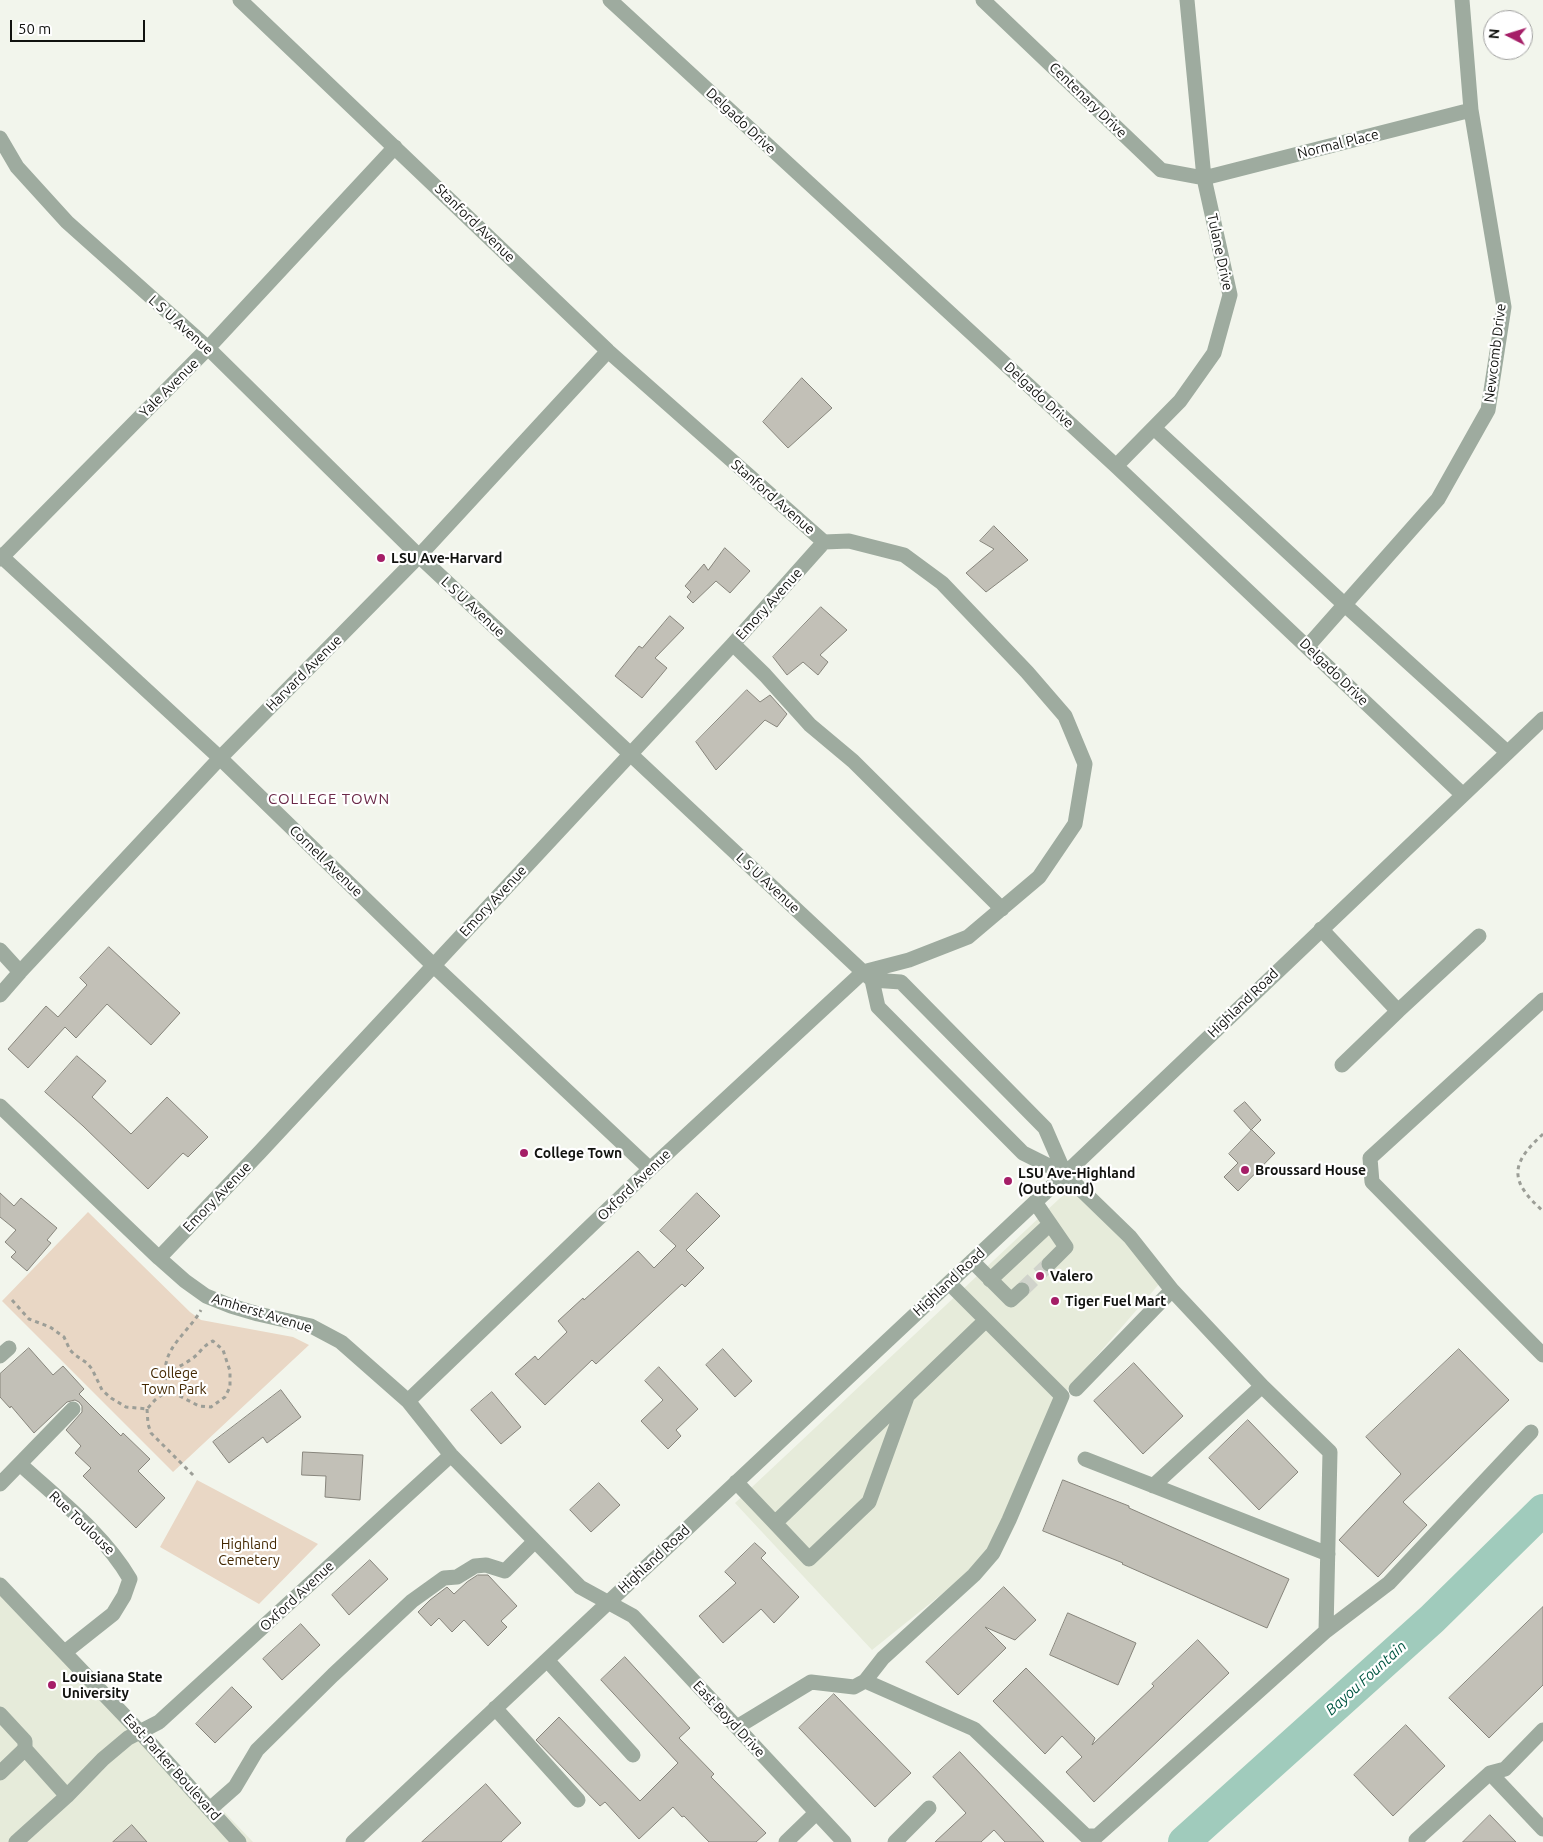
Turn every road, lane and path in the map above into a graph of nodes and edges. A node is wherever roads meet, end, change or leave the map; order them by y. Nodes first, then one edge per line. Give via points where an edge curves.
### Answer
1 (240, 0) edge
2 (983, 0) edge
3 (1187, 0) edge
4 (1462, 0) edge
5 (614, 2) edge
6 (1471, 110) junction
7 (0, 138) edge
8 (395, 147) junction
9 (1204, 178) junction
10 (208, 348) junction
11 (608, 351) junction
12 (1154, 428) junction
13 (1116, 466) junction
14 (824, 542) junction
15 (419, 556) junction
16 (1, 557) edge
17 (1344, 604) junction
18 (732, 644) junction
19 (1308, 646) junction
20 (1543, 719) edge
21 (1507, 752) junction
22 (629, 754) junction
23 (220, 758) junction
24 (1463, 795) junction
25 (1002, 909) junction
26 (1321, 929) junction
27 (1479, 936) dead end
28 (0, 950) edge
29 (433, 965) junction
30 (20, 972) junction
31 (868, 976) junction
32 (0, 995) edge
33 (1543, 1000) edge
34 (1398, 1011) junction
35 (1342, 1065) dead end
36 (0, 1106) edge
37 (1543, 1134) edge
38 (650, 1170) junction
39 (1065, 1174) junction
40 (1035, 1202) junction
41 (1543, 1211) edge
42 (1050, 1224) junction
43 (159, 1258) junction
44 (972, 1261) junction
45 (1049, 1264) tunnel mouth
46 (990, 1280) junction
47 (949, 1283) junction
48 (1022, 1290) tunnel mouth
49 (1172, 1290) junction
50 (206, 1296) junction
51 (12, 1300) dead end
52 (986, 1320) junction
53 (1543, 1355) edge
54 (166, 1376) junction
55 (1262, 1386) junction
56 (1076, 1389) dead end
57 (168, 1390) junction
58 (908, 1395) junction
59 (408, 1401) junction
60 (73, 1409) dead end
61 (147, 1409) junction
62 (1531, 1432) dead end
63 (451, 1455) junction
64 (1085, 1459) dead end
65 (20, 1464) junction
66 (195, 1477) dead end
67 (736, 1482) junction
68 (0, 1484) edge
69 (1153, 1486) junction
70 (774, 1523) junction
71 (535, 1541) junction
72 (1328, 1554) junction
73 (0, 1585) edge
74 (608, 1603) junction
75 (1326, 1631) junction
76 (65, 1652) junction
77 (548, 1660) junction
78 (865, 1680) junction
79 (495, 1708) junction
80 (0, 1714) edge
81 (737, 1726) junction
82 (1543, 1730) edge
83 (140, 1732) junction
84 (25, 1749) junction
85 (633, 1755) dead end
86 (0, 1773) edge
87 (1490, 1773) junction
88 (67, 1796) junction
89 (578, 1800) dead end
90 (929, 1808) dead end
91 (210, 1809) junction
92 (816, 1813) junction
93 (1543, 1829) edge
94 (1416, 1840) dead end
95 (16, 1842) edge
96 (239, 1842) edge
97 (353, 1842) edge
98 (786, 1842) edge
99 (844, 1842) edge
100 (896, 1842) edge

1 - 8 street, Stanford Avenue
2 - 9 street, Centenary Drive via 1161,170
3 - 9 street, Tulane Drive
4 - 6 street, Newcomb Drive
5 - 13 street, Delgado Drive
6 - 9 street, Normal Place
6 - 17 street, Newcomb Drive via 1504,307 1488,410 1438,499
7 - 10 street, L S U Avenue via 17,167 67,222
8 - 10 street, Yale Avenue
8 - 11 street, Stanford Avenue
9 - 12 street, Tulane Drive via 1230,295 1214,353 1180,401
10 - 15 street, L S U Avenue
10 - 16 street, Yale Avenue
11 - 14 street, Stanford Avenue
11 - 15 street, Harvard Avenue
12 - 13 street, Tulane Drive
12 - 17 street
13 - 19 street, Delgado Drive
14 - 18 street, Emory Avenue
14 - 25 street, Stanford Avenue via 849,541 904,555 942,583 1065,716 1085,764 1075,824 1039,877
15 - 22 street, L S U Avenue
15 - 23 street, Harvard Avenue
16 - 23 street, Cornell Avenue
17 - 19 street, Newcomb Drive
17 - 21 street
18 - 22 street, Emory Avenue
18 - 25 street via 810,725 853,762
19 - 24 street, Delgado Drive
20 - 21 street, Highland Road
21 - 24 street, Highland Road
22 - 29 street, Emory Avenue
22 - 31 street, L S U Avenue
23 - 29 street, Cornell Avenue
23 - 30 street, Harvard Avenue
24 - 26 street, Highland Road
25 - 31 street, Stanford Avenue via 968,938
26 - 34 street
26 - 39 street, Highland Road
27 - 34 street
28 - 30 street
29 - 38 street, Cornell Avenue
29 - 43 street, Emory Avenue
30 - 32 street, Harvard Avenue
31 - 38 street, Oxford Avenue
31 - 39 street via 878,1007 1023,1152
31 - 39 street via 901,982 1046,1128
33 - 53 street via 1370,1158 1372,1182
34 - 35 street
36 - 43 street, Amherst Avenue
37 - 41 path via 1527,1149 1519,1163 1518,1177 1522,1190
38 - 59 street, Oxford Avenue
39 - 40 street, Highland Road
39 - 49 street via 1130,1237
40 - 42 street
40 - 44 street, Highland Road
42 - 45 street via 1066,1247
42 - 46 street
43 - 50 street, Amherst Avenue
44 - 46 street
44 - 47 street, Highland Road
46 - 48 street via 1011,1300
47 - 52 street
47 - 67 street, Highland Road
49 - 55 street
49 - 56 street
50 - 54 path via 197,1317 167,1354
50 - 59 street, Amherst Avenue via 249,1312 311,1326 341,1342
51 - 61 path via 29,1319 64,1337 70,1350 87,1363 102,1390 111,1398 126,1407
52 - 58 street
52 - 78 street via 1062,1396 994,1554 883,1658
54 - 57 path
54 - 57 path via 213,1341 223,1350 230,1371 230,1387 225,1397 211,1407 199,1406
55 - 69 street
55 - 72 street via 1330,1452
57 - 61 path
58 - 70 street
58 - 70 street via 869,1502 809,1559
59 - 63 street, Amherst Avenue
60 - 65 street
61 - 66 path via 151,1433
62 - 75 street via 1390,1583
63 - 71 street, Amherst Avenue
63 - 83 street, Oxford Avenue via 159,1722
64 - 69 street
65 - 68 street
65 - 76 street, Rue Toulouse via 100,1538 120,1560 130,1579 113,1614
67 - 70 street
67 - 74 street, Highland Road
69 - 72 street
71 - 74 street, Amherst Avenue via 580,1586
71 - 91 street via 505,1571 486,1565 475,1566 457,1577 444,1578 412,1601 257,1750 235,1787
72 - 75 street
73 - 76 street, East Parker Boulevard
74 - 77 street, Highland Road
74 - 81 street, East Boyd Drive via 633,1616
75 - 78 street via 1098,1836 1086,1836 974,1729
76 - 83 street, East Parker Boulevard
77 - 79 street, Highland Road
77 - 85 street
78 - 81 street via 854,1687 811,1682
79 - 89 street
79 - 97 street, Highland Road
80 - 84 street via 24,1740
81 - 92 street, East Boyd Drive
82 - 87 street via 1505,1769
83 - 88 street, Oxford Avenue via 103,1759
83 - 91 street, East Parker Boulevard
84 - 86 street
84 - 88 street
87 - 93 street
87 - 94 street
88 - 95 street, Oxford Avenue
90 - 100 street
91 - 96 street, East Parker Boulevard
92 - 98 street
92 - 99 street, East Boyd Drive

